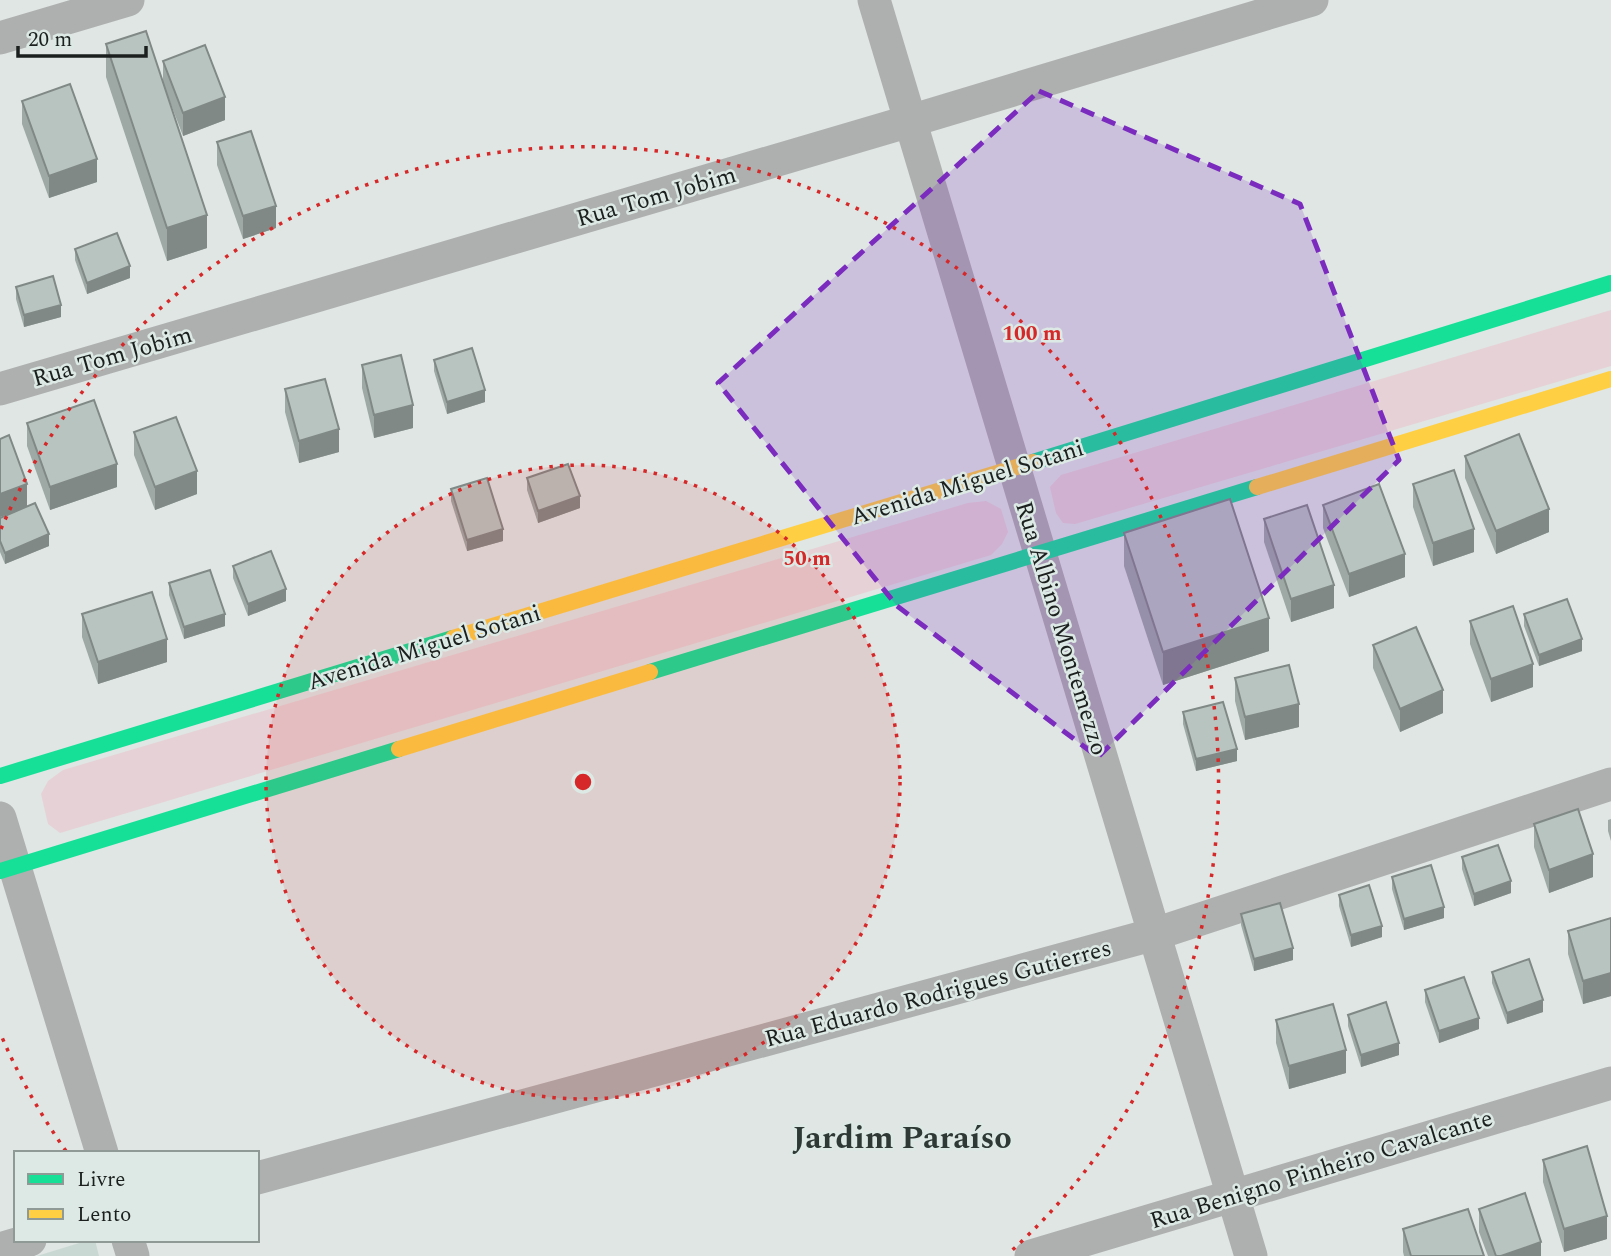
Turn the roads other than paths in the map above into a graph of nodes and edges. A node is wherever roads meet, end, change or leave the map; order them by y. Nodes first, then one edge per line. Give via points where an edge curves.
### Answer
1 (128, 0) edge
2 (874, 0) edge
3 (1312, 0) edge
4 (0, 38) edge
5 (910, 121) junction
6 (1611, 283) edge
7 (1611, 379) edge
8 (0, 389) edge
9 (1014, 468) junction
10 (1041, 555) junction
11 (0, 776) edge
12 (1611, 784) edge
13 (0, 818) edge
14 (7, 869) edge
15 (1155, 934) junction
16 (1611, 1083) edge
17 (101, 1151) edge
18 (259, 1177) edge
19 (1233, 1196) junction
20 (23, 1242) edge
21 (0, 1249) edge
22 (1031, 1256) edge
23 (1251, 1256) edge

1 - 4 street
2 - 5 street, Rua Albino Montemezzo
3 - 5 street, Rua Tom Jobim
5 - 8 street, Rua Tom Jobim
5 - 9 street, Rua Albino Montemezzo
6 - 9 street, Avenida Miguel Sotani
7 - 10 street
9 - 10 street, Rua Albino Montemezzo
9 - 11 street, Avenida Miguel Sotani
10 - 14 street
10 - 15 street, Rua Albino Montemezzo
12 - 15 street, Rua Eduardo Rodrigues Gutierres
13 - 14 street
14 - 17 street
15 - 18 street, Rua Eduardo Rodrigues Gutierres
15 - 19 street, Rua Albino Montemezzo
16 - 19 street, Rua Benigno Pinheiro Cavalcante
19 - 22 street, Rua Benigno Pinheiro Cavalcante
19 - 23 street, Rua Albino Montemezzo
20 - 21 street

